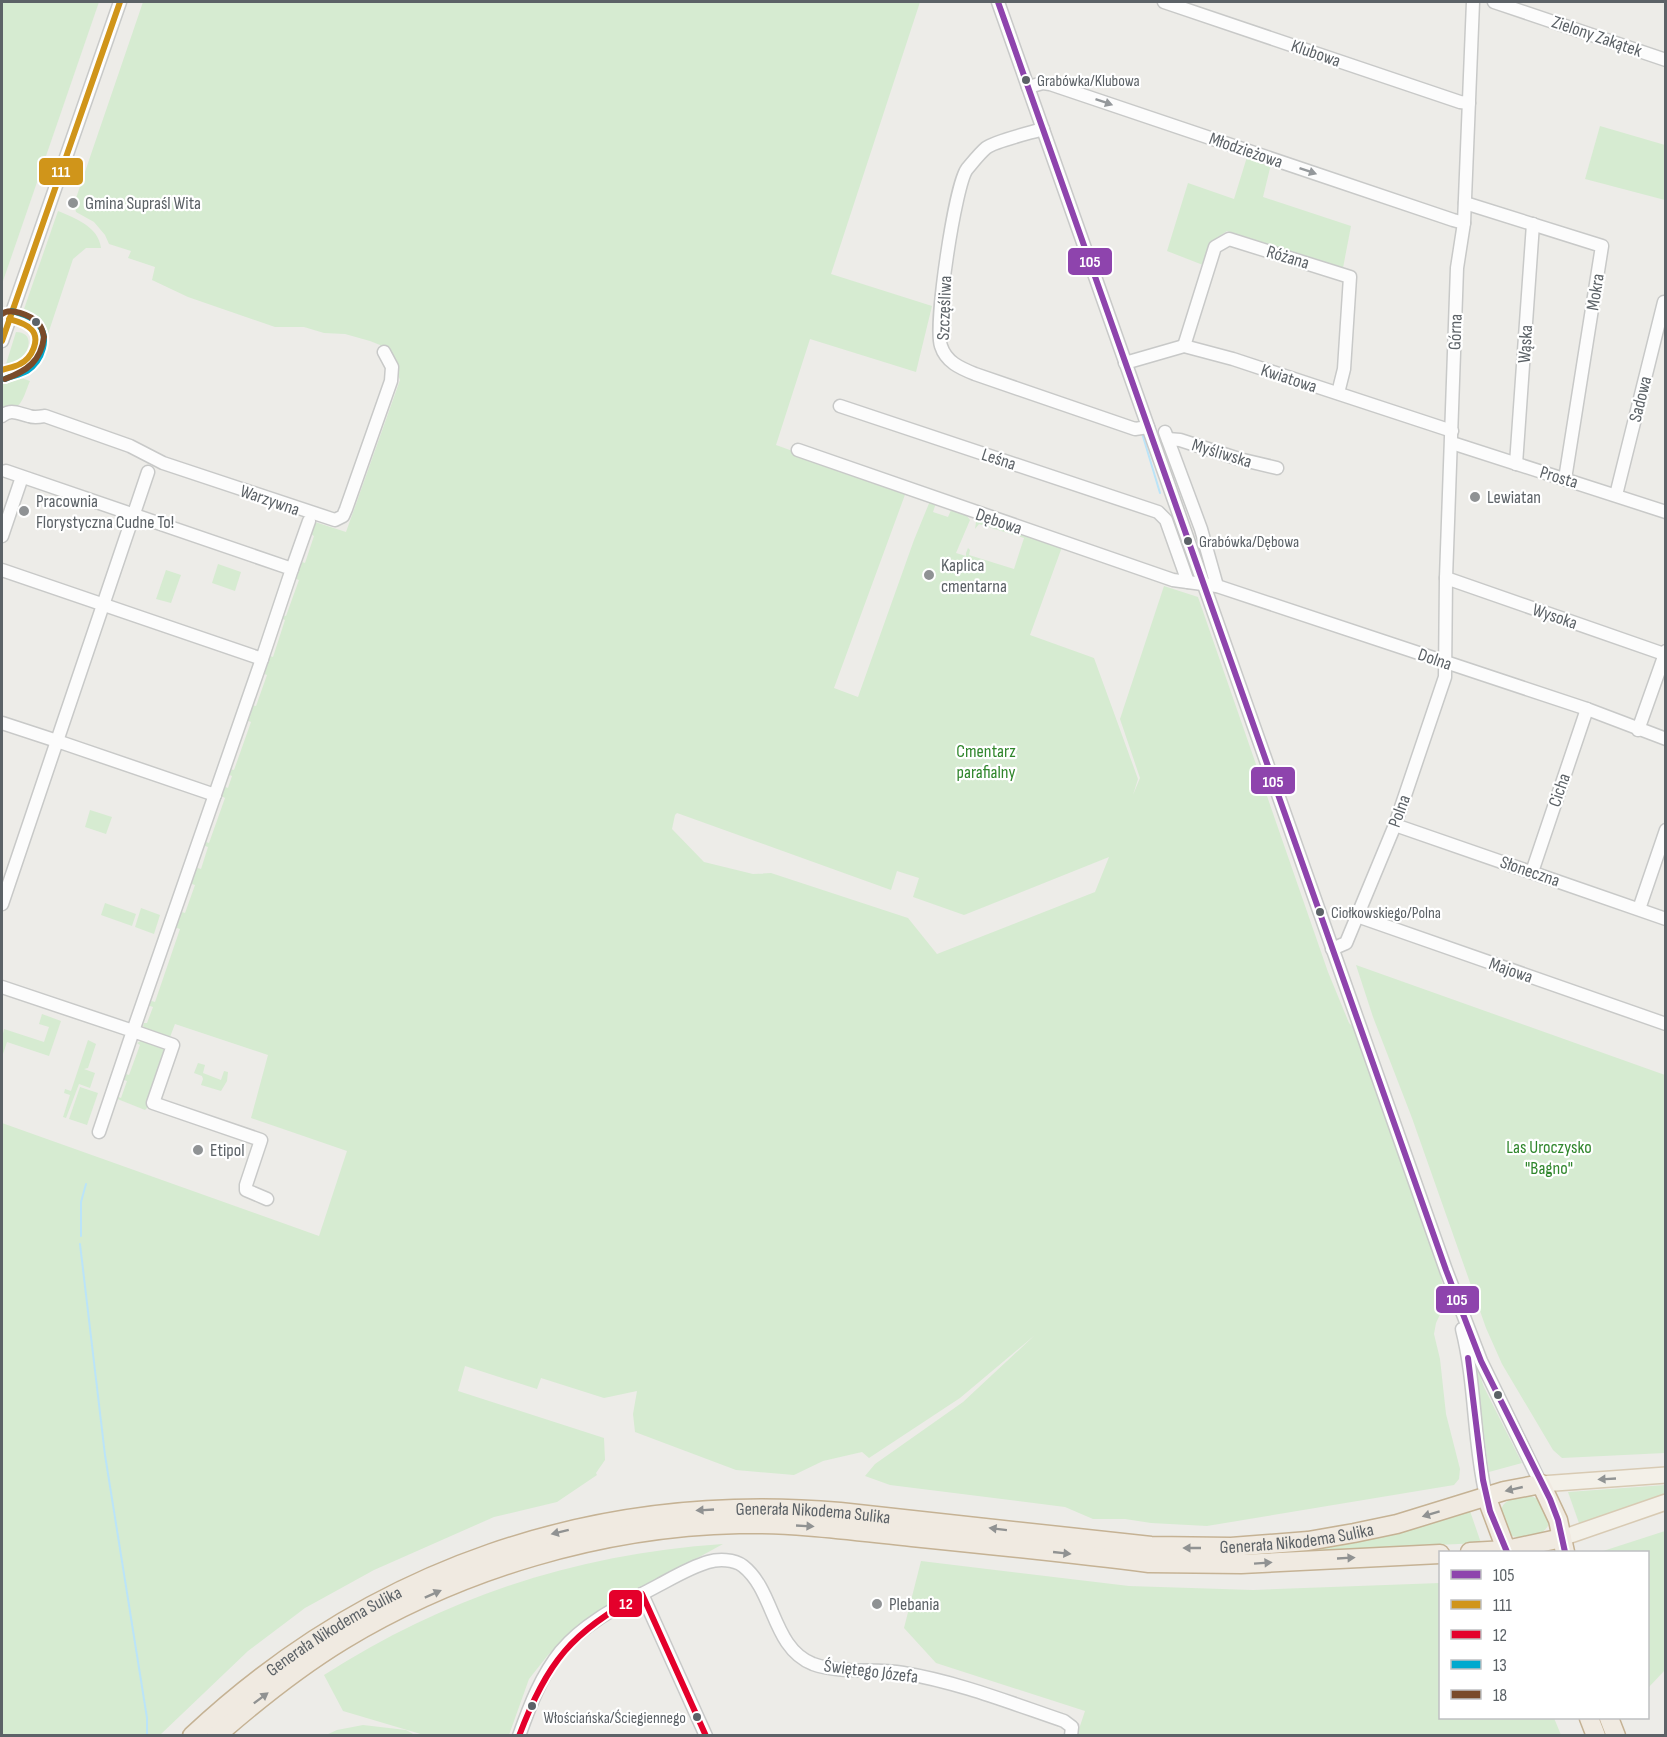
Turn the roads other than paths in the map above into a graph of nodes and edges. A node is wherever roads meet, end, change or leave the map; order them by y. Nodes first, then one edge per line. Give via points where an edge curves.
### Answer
1 (120, 2) edge
2 (998, 2) edge
3 (1164, 2) edge
4 (1473, 2) edge
5 (1494, 2) edge
6 (1665, 60) edge
7 (1028, 87) junction
8 (1469, 103) junction
9 (1042, 129) junction
10 (1465, 203) junction
11 (1464, 223) junction
12 (1533, 224) junction
13 (1664, 302) dead end
14 (2, 341) edge
15 (1184, 346) junction
16 (384, 352) dead end
17 (1125, 363) junction
18 (1338, 393) junction
19 (840, 406) dead end
20 (2, 416) edge
21 (1148, 427) junction
22 (1452, 437) junction
23 (798, 450) dead end
24 (1516, 464) junction
25 (1277, 468) dead end
26 (6, 471) dead end
27 (148, 472) dead end
28 (22, 477) junction
29 (1566, 479) junction
30 (1616, 495) junction
31 (1665, 512) edge
32 (133, 515) junction
33 (309, 521) dead end
34 (2, 536) edge
35 (292, 569) junction
36 (2, 570) edge
37 (1446, 578) junction
38 (1188, 582) junction
39 (1202, 583) junction
40 (1217, 586) junction
41 (104, 605) junction
42 (1665, 652) edge
43 (262, 659) junction
44 (1446, 662) junction
45 (1587, 709) junction
46 (2, 723) edge
47 (1638, 730) junction
48 (1665, 739) edge
49 (57, 741) junction
50 (215, 795) junction
51 (1395, 825) junction
52 (1665, 830) edge
53 (1532, 872) junction
54 (2, 904) edge
55 (1639, 909) junction
56 (1357, 916) junction
57 (1665, 919) edge
58 (1332, 949) junction
59 (2, 987) edge
60 (1665, 1024) edge
61 (133, 1031) junction
62 (99, 1132) dead end
63 (267, 1199) dead end
64 (1446, 1270) junction
65 (1665, 1475) edge
66 (1541, 1484) junction
67 (1486, 1496) junction
68 (1665, 1502) edge
69 (764, 1507) junction
70 (747, 1524) junction
71 (1563, 1545) edge
72 (1506, 1551) edge
73 (1439, 1554) edge
74 (642, 1594) junction
75 (358, 1622) junction
76 (1589, 1719) edge
77 (1609, 1719) edge
78 (192, 1736) edge
79 (216, 1736) edge
80 (519, 1736) edge
81 (706, 1736) edge
82 (1071, 1736) edge
83 (1596, 1736) edge
84 (1616, 1736) edge

1 - 14 street
2 - 7 street
3 - 8 street, Klubowa
4 - 8 street, Górna
5 - 6 street, Zielony Zakątek
7 - 9 street
7 -> 11 street, Młodzieżowa via 1050,84
8 - 10 street, Górna
9 - 17 street
9 - 21 street, Szczęśliwa via 987,147 965,171 948,240 940,344 946,357 975,374 1135,429
10 - 11 street, Górna
10 - 12 street, Mokra
11 - 22 street, Górna via 1457,268
12 - 24 street, Wąska
12 - 29 street, Mokra via 1602,246
13 - 30 street, Sadowa
15 - 17 street
15 - 18 street, Kwiatowa
15 - 18 street, Różana via 1215,247 1229,239 1350,277 1344,369
16 - 20 street, Warzywna via 392,367 391,381 346,509 343,516 334,520 163,463 130,446 45,416 32,417 14,411
17 - 21 street
18 - 22 street, Kwiatowa
19 - 38 street, Leśna via 1158,512 1166,520
21 - 39 street
22 - 24 street, Prosta
22 - 37 street, Górna
23 - 38 street, Dębowa
24 - 29 street, Prosta
25 - 40 street, Myśliwska via 1166,435 1201,529
26 - 28 street
27 - 32 street
28 - 32 street
28 - 34 street
29 - 30 street, Prosta
30 - 31 street, Prosta
32 - 35 street
32 - 41 street
33 - 35 street
35 - 43 street
36 - 41 street
37 - 42 street, Wysoka
37 - 44 street, Górna
38 - 39 street, Dębowa
39 - 40 street, Dolna
39 - 58 street
40 - 44 street, Dolna
41 - 43 street
41 - 49 street
42 - 47 street
43 - 50 street
44 - 45 street, Dolna
44 - 51 street, Polna via 1445,676
45 - 47 street, Dolna
45 - 53 street, Cicha
46 - 49 street
47 - 48 street, Dolna
49 - 50 street
49 - 54 street
50 - 61 street
51 - 53 street, Słoneczna
51 - 56 street, Polna
52 - 55 street
53 - 55 street, Słoneczna
55 - 57 street, Słoneczna
56 - 58 street, Polna via 1346,943
56 - 60 street, Majowa
58 - 64 street
59 - 61 street
61 - 62 street
61 - 63 street via 173,1045 153,1103 261,1140 246,1190
64 - 66 street via 1481,1361
64 - 67 street via 1472,1378
65 -> 66 main road
66 -> 67 highway, Generała Nikodema Sulika
66 - 71 highway via 1558,1520
67 -> 69 highway, Generała Nikodema Sulika via 1354,1533 1280,1544 1205,1548 1139,1545
67 - 72 highway
68 - 71 main road
69 - 70 highway via 770,1511 767,1517
69 -> 75 highway, Generała Nikodema Sulika via 662,1513 544,1536 491,1552 406,1587
70 -> 73 highway, Generała Nikodema Sulika via 830,1528 1158,1564
75 -> 70 highway, Generała Nikodema Sulika via 553,1551 626,1535
71 - 72 highway
74 - 80 street via 593,1622 562,1650 530,1703
74 - 81 street
74 - 82 street, Świętego Józefa via 708,1562 740,1564 755,1579 792,1649 810,1663 832,1669 901,1672 952,1684 1064,1721 1072,1727
75 - 78 highway, Generała Nikodema Sulika via 308,1642 222,1707
79 -> 75 highway, Generała Nikodema Sulika
76 - 83 highway
77 - 84 highway

